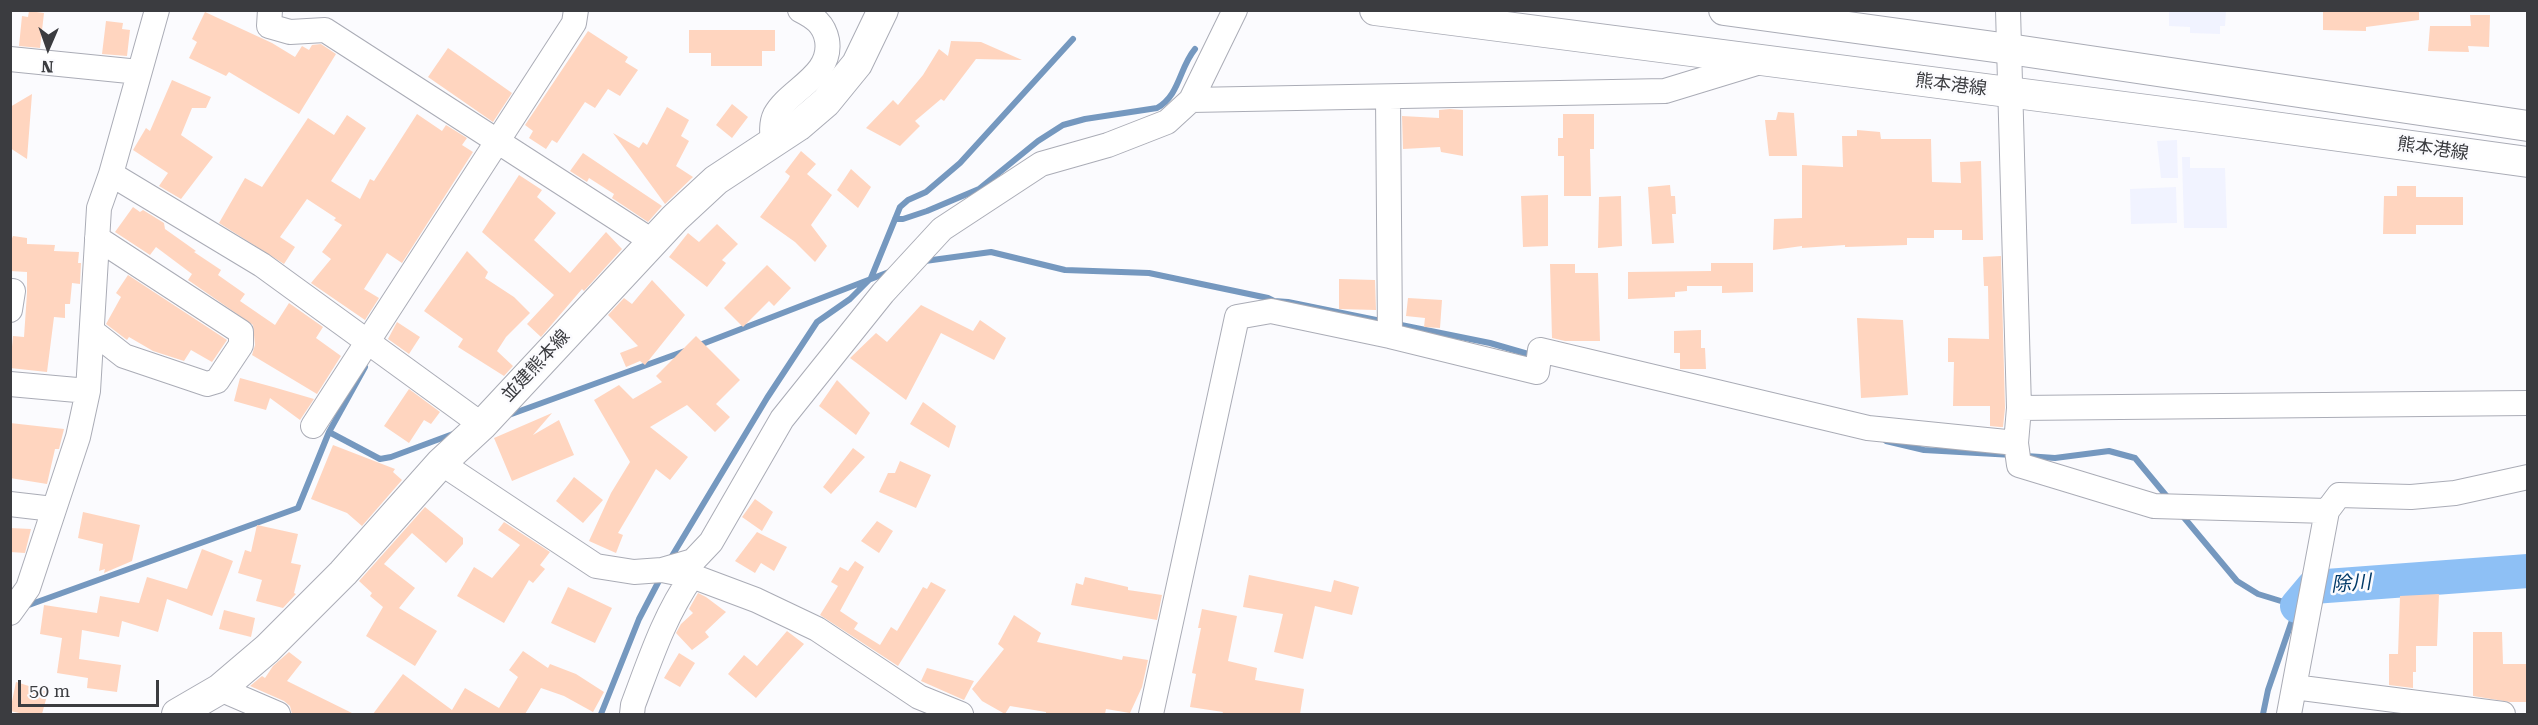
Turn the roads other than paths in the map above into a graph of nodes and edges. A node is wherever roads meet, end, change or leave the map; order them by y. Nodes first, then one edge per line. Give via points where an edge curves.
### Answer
1 (157, 10) edge
2 (270, 10) edge
3 (576, 10) edge
4 (800, 10) edge
5 (883, 10) edge
6 (1235, 10) edge
7 (1375, 10) edge
8 (1724, 10) edge
9 (2008, 10) edge
10 (2009, 49) junction
11 (10, 60) edge
12 (1765, 61) junction
13 (139, 72) junction
14 (2011, 93) junction
15 (1388, 98) junction
16 (1191, 100) junction
17 (2528, 126) edge
18 (498, 143) junction
19 (773, 143) junction
20 (2528, 162) edge
21 (111, 174) junction
22 (97, 238) junction
23 (652, 241) junction
24 (92, 332) junction
25 (1390, 336) junction
26 (368, 342) junction
27 (10, 384) edge
28 (88, 391) junction
29 (2528, 403) edge
30 (2019, 408) junction
31 (482, 424) junction
32 (313, 426) dead end
33 (2016, 443) junction
34 (441, 464) junction
35 (2528, 477) edge
36 (10, 504) edge
37 (52, 509) junction
38 (2327, 511) junction
39 (662, 570) junction
40 (692, 576) junction
41 (10, 613) edge
42 (2294, 687) junction
43 (220, 688) junction
44 (177, 714) edge
45 (278, 714) edge
46 (632, 714) edge
47 (961, 714) edge
48 (1151, 714) edge
49 (2289, 714) edge
50 (2503, 714) edge

1 - 13 street
2 - 18 street via 269,26 290,32 325,30
3 - 18 street via 574,23
4 - 19 street via 825,29 826,55 820,68 776,114
5 - 19 main road, 並建熊本線 via 857,64 826,102
6 - 16 street
7 - 12 main road, 熊本港線
8 - 10 main road, 熊本港線
9 - 10 street
10 - 14 street
10 - 17 main road, 熊本港線
11 - 13 street
12 - 14 main road, 熊本港線
12 - 15 street via 1665,91
13 - 21 street
14 - 20 main road, 熊本港線
14 - 30 street
15 - 16 street
15 - 25 street
16 - 39 street via 1167,122 1041,164 942,229 883,293 782,419 711,542 693,561
18 - 23 street
18 - 26 street
19 - 23 main road, 並建熊本線 via 716,180
21 - 22 street via 99,208
21 - 26 street via 262,266
22 - 24 street
22 - 24 street via 241,332 241,345 217,381 207,384 124,356
23 - 31 main road, 並建熊本線
24 - 28 street
25 - 33 street via 1537,372 1540,350 1868,428
25 - 48 street via 1271,311 1237,317
26 - 31 street
26 - 32 street
27 - 28 street
28 - 37 street via 78,437
29 - 30 street
30 - 33 street
31 - 34 main road, 並建熊本線
33 - 38 street via 2019,465 2154,506
34 - 39 street via 596,566 634,572
34 - 43 main road, 並建熊本線 via 343,573 267,649
35 - 38 street via 2455,494 2339,495
36 - 37 street
37 - 41 street via 28,588
38 - 42 street
39 - 40 street
40 - 46 street via 662,627
40 - 47 street via 817,629 919,697
42 - 49 street
42 - 50 street
43 - 44 main road, 並建熊本線
43 - 45 street

